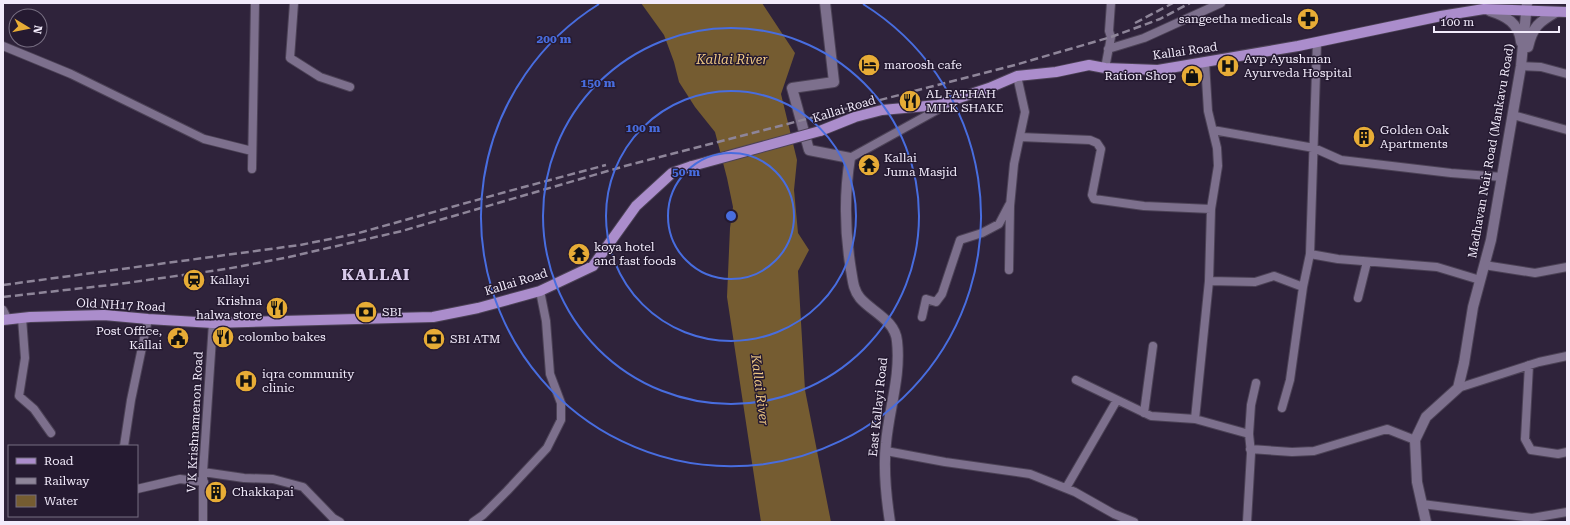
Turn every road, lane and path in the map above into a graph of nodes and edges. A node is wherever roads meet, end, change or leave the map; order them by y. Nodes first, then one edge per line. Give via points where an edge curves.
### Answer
1 (255, 3) edge
2 (294, 3) edge
3 (825, 3) edge
4 (1111, 3) edge
5 (1221, 3) edge
6 (1510, 3) edge
7 (1527, 6) edge
8 (1484, 9) junction
9 (1556, 12) junction
10 (1567, 12) edge
11 (1317, 42) junction
12 (3, 46) edge
13 (1108, 49) junction
14 (1522, 52) junction
15 (1205, 62) junction
16 (1521, 66) junction
17 (1105, 68) junction
18 (1567, 74) edge
19 (1017, 76) junction
20 (350, 87) dead end
21 (955, 98) junction
22 (1513, 114) junction
23 (1213, 130) junction
24 (1567, 130) edge
25 (1020, 137) junction
26 (1314, 148) junction
27 (252, 151) junction
28 (850, 158) junction
29 (252, 169) dead end
30 (1502, 177) junction
31 (1011, 200) junction
32 (1211, 209) junction
33 (1310, 254) junction
34 (1367, 262) junction
35 (1484, 264) junction
36 (1567, 267) edge
37 (1009, 270) dead end
38 (1480, 280) junction
39 (1209, 281) junction
40 (1303, 287) junction
41 (540, 291) junction
42 (1358, 298) dead end
43 (3, 310) edge
44 (922, 317) dead end
45 (22, 318) junction
46 (6, 320) edge
47 (148, 320) junction
48 (213, 323) junction
49 (1153, 346) dead end
50 (1567, 356) edge
51 (1530, 365) junction
52 (1076, 380) dead end
53 (1256, 383) dead end
54 (1458, 388) junction
55 (1117, 400) junction
56 (1282, 408) dead end
57 (1144, 413) junction
58 (1195, 419) junction
59 (51, 433) dead end
60 (1249, 434) junction
61 (1415, 440) junction
62 (124, 445) edge
63 (1250, 449) junction
64 (886, 450) junction
65 (1567, 452) edge
66 (203, 472) junction
67 (204, 482) junction
68 (1066, 488) junction
69 (138, 489) edge
70 (1422, 504) junction
71 (1567, 512) edge
72 (203, 522) edge
73 (340, 522) edge
74 (474, 522) edge
75 (890, 522) edge
76 (1134, 522) edge
77 (1247, 522) edge
78 (1426, 522) edge

1 - 27 street
2 - 20 street via 290,58 320,77
3 - 28 main road via 834,82 792,88 808,150
4 - 13 street via 1111,37
5 - 13 street via 1144,38
6 - 8 main road
7 - 8 main road, Kallai Road
7 - 9 main road, Kallai Road
7 - 14 main road, Madhavan Nair Road (Mankavu Road)
8 - 11 main road, Kallai Road
8 - 14 main road via 1509,18 1520,34
9 - 10 main road, Kallai Road
9 - 16 main road via 1541,20 1535,27
11 - 15 main road, Kallai Road
11 - 26 street
12 - 27 street via 71,74 204,139
13 - 17 street
14 - 16 main road, Madhavan Nair Road (Mankavu Road)
15 - 17 main road, Kallai Road via 1158,70
15 - 23 street via 1208,111
16 - 18 street via 1541,67
16 - 22 main road, Madhavan Nair Road (Mankavu Road)
17 - 19 main road, Kallai Road via 1088,65 1056,72
19 - 21 main road, Kallai Road
19 - 25 street via 1025,112
21 - 28 street
21 - 41 main road, Kallai Road, bridge via 938,105 882,110 854,117 820,130 672,173 636,206 593,266
22 - 24 street
22 - 30 main road, Madhavan Nair Road (Mankavu Road)
23 - 26 street
23 - 32 street via 1218,166
25 - 31 street via 1014,164
25 - 32 street via 1090,140 1098,143 1101,149 1092,195 1094,199 1144,206
26 - 30 street via 1341,160
26 - 33 street
27 - 29 street
28 - 64 main road, East Kallayi Road via 845,193 853,286 860,299 894,329 897,339 897,382
30 - 35 main road, Madhavan Nair Road (Mankavu Road)
31 - 37 street
31 - 44 street via 999,224 960,240 942,294 936,302 926,299
32 - 39 street
33 - 34 street
33 - 40 street
34 - 38 street via 1437,267
34 - 42 street
35 - 36 street via 1535,273
35 - 38 main road, Madhavan Nair Road (Mankavu Road)
38 - 54 main road, Madhavan Nair Road (Mankavu Road)
39 - 40 street via 1255,282 1274,276
39 - 58 street
40 - 56 street via 1290,380
41 - 48 main road, Kallai Road via 433,317
41 - 74 street via 546,321 550,374 561,403 561,420 547,448
43 - 46 street
45 - 46 main road, Old NH17 Road
45 - 47 main road, Old NH17 Road via 104,315
45 - 59 street via 25,358 19,396 34,409
47 - 48 main road, Old NH17 Road
47 - 62 street
48 - 66 street, V K Krishnamenon Road
49 - 57 street
50 - 51 street
51 - 54 street
51 - 65 street via 1525,440 1531,450 1558,454
52 - 55 street
53 - 60 street
54 - 61 main road via 1426,417
55 - 57 street
55 - 68 street
57 - 58 street via 1151,416
58 - 60 street
60 - 63 street
61 - 63 street via 1387,429 1314,451
61 - 70 main road via 1417,482
63 - 77 street
64 - 68 street via 945,462 1030,474
64 - 75 main road, East Kallayi Road via 885,480
66 - 67 street, V K Krishnamenon Road
66 - 73 street via 273,479 303,487 332,518
67 - 69 street via 180,479
67 - 72 street, V K Krishnamenon Road
68 - 76 street
70 - 71 street via 1532,518
70 - 78 main road

